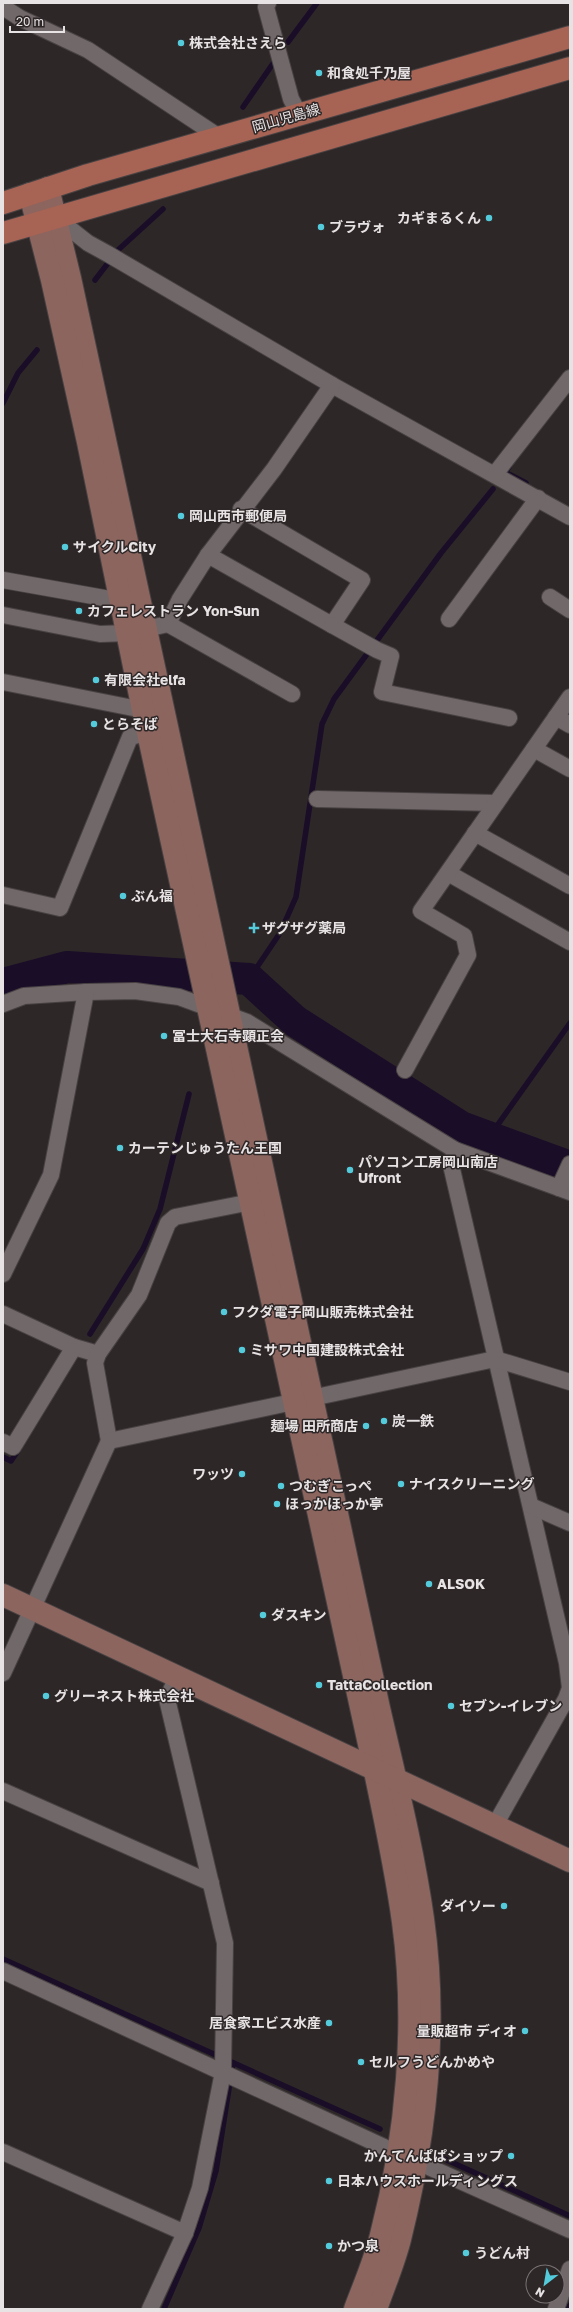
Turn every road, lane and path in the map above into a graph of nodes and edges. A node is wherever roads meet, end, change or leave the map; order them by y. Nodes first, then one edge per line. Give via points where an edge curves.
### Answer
1 (268, 3) edge
2 (3, 7) edge
3 (570, 37) edge
4 (570, 68) edge
5 (299, 114) junction
6 (219, 138) junction
7 (39, 191) junction
8 (3, 202) edge
9 (46, 220) junction
10 (3, 233) edge
11 (570, 378) edge
12 (332, 384) junction
13 (495, 474) junction
14 (538, 498) junction
15 (241, 509) junction
16 (570, 517) edge
17 (208, 555) junction
18 (3, 580) edge
19 (550, 597) dead end
20 (121, 601) junction
21 (570, 610) edge
22 (3, 615) edge
23 (449, 618) dead end
24 (168, 624) junction
25 (332, 625) junction
26 (137, 631) junction
27 (3, 682) edge
28 (292, 694) dead end
29 (570, 697) edge
30 (143, 710) junction
31 (556, 717) junction
32 (509, 718) dead end
33 (570, 725) edge
34 (158, 730) junction
35 (534, 749) junction
36 (570, 769) edge
37 (317, 799) dead end
38 (496, 803) junction
39 (475, 833) junction
40 (448, 873) junction
41 (570, 886) edge
42 (3, 895) edge
43 (570, 942) edge
44 (86, 992) junction
45 (3, 1004) edge
46 (208, 1008) junction
47 (231, 1016) junction
48 (405, 1070) dead end
49 (455, 1150) junction
50 (566, 1181) edge
51 (252, 1202) junction
52 (3, 1274) edge
53 (3, 1314) edge
54 (74, 1348) junction
55 (98, 1354) junction
56 (495, 1359) junction
57 (570, 1382) edge
58 (303, 1399) junction
59 (3, 1442) edge
60 (109, 1442) junction
61 (531, 1506) junction
62 (570, 1523) edge
63 (3, 1595) edge
64 (32, 1609) junction
65 (3, 1673) edge
66 (177, 1677) junction
67 (374, 1768) junction
68 (395, 1778) junction
69 (3, 1790) edge
70 (495, 1825) junction
71 (570, 1861) edge
72 (211, 1883) junction
73 (3, 1971) edge
74 (226, 2068) junction
75 (3, 2152) edge
76 (398, 2153) junction
77 (418, 2161) junction
78 (570, 2230) edge
79 (185, 2232) junction
80 (570, 2269) edge
81 (150, 2309) edge
82 (355, 2309) edge
83 (376, 2309) edge
84 (556, 2309) edge

1 - 5 street via 266,7 291,99
2 - 6 street via 20,18 88,50
3 - 5 main road, 岡山児島線
4 - 9 main road
5 - 6 main road, 岡山児島線
6 - 7 main road, 岡山児島線
7 - 8 main road, 岡山児島線
7 - 9 street
9 - 10 main road
9 - 12 street
9 - 20 street via 52,280
9 - 26 street
11 - 13 street
12 - 13 street
12 - 15 street via 274,469
13 - 14 street
14 - 16 street
14 - 23 street
15 - 17 street
15 - 25 street via 362,580
17 - 24 street via 180,599
17 - 25 street
18 - 20 street
19 - 21 street
20 - 26 street
22 - 26 street via 100,634
24 - 26 street
24 - 28 street
25 - 32 street via 372,648 392,656 382,692
26 - 30 street
26 - 34 street
27 - 30 street
29 - 31 street
30 - 34 street
31 - 33 street
31 - 35 street
34 - 42 street via 130,737 60,908
34 - 46 street via 196,955
34 - 47 street
35 - 36 street
35 - 38 street
37 - 38 street
38 - 39 street
39 - 40 street
39 - 41 street
40 - 43 street
40 - 48 street via 421,910 464,936 468,955
44 - 45 street via 24,996
44 - 46 street via 135,991 179,997
44 - 52 street via 51,1175
46 - 47 street
46 - 51 street
47 - 49 street via 247,1022
47 - 58 street
49 - 50 street
49 - 56 street via 451,1165
51 - 55 street via 175,1217 168,1223 139,1295
51 - 58 street
53 - 54 street
54 - 55 street
54 - 59 street via 13,1447
55 - 60 street via 95,1363
56 - 57 street
56 - 58 street
56 - 61 street
58 - 60 street
58 - 67 street
58 - 68 street
60 - 64 street
61 - 62 street
61 - 70 street via 567,1663 570,1688
63 - 64 street
64 - 65 street
64 - 66 street
66 - 67 street
66 - 72 street via 167,1699
67 - 68 street
67 - 76 street via 403,1924 409,2010 408,2075
68 - 70 street
68 - 77 street via 408,1831 423,1920 430,2010 427,2078
69 - 72 street
70 - 71 street
72 - 74 street via 225,1942
73 - 74 street
74 - 76 street
74 - 79 street via 200,2188
75 - 79 street
76 - 77 street
76 - 82 street via 381,2236
77 - 78 street
77 - 83 street via 399,2241
79 - 81 street
80 - 84 street

